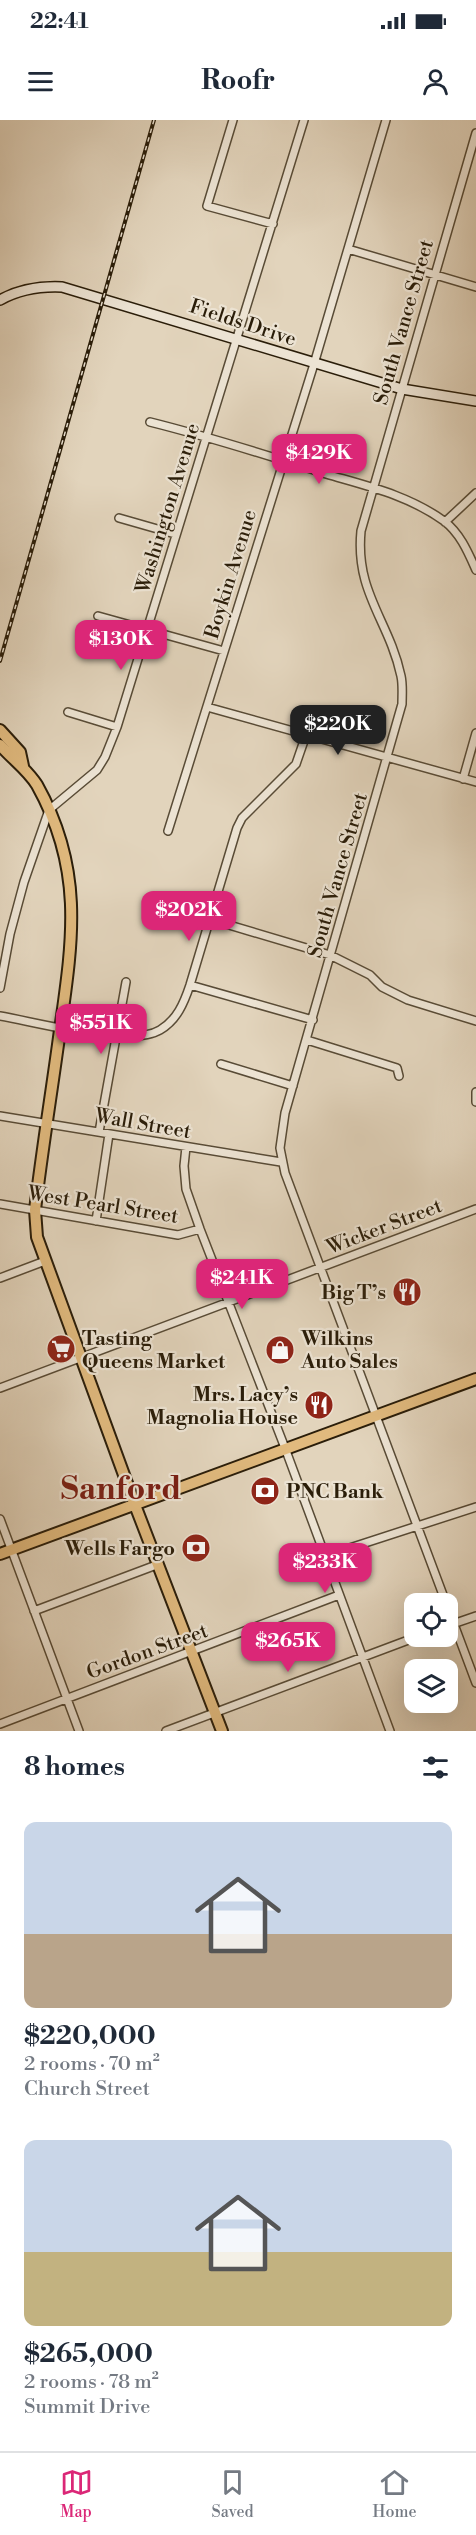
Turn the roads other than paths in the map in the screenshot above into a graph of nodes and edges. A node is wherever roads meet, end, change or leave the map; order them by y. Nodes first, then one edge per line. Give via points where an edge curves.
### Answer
1 (233, 120) edge
2 (304, 120) edge
3 (386, 120) edge
4 (476, 133) edge
5 (273, 224) junction
6 (348, 249) junction
7 (434, 275) junction
8 (476, 287) edge
9 (0, 300) edge
10 (237, 340) junction
11 (314, 364) junction
12 (402, 389) junction
13 (476, 401) edge
14 (150, 422) dead end
15 (206, 436) junction
16 (283, 460) junction
17 (372, 488) junction
18 (476, 493) edge
19 (119, 518) dead end
20 (445, 522) junction
21 (175, 534) junction
22 (476, 570) edge
23 (98, 616) dead end
24 (147, 629) junction
25 (224, 651) junction
26 (207, 706) junction
27 (68, 712) dead end
28 (117, 727) junction
29 (0, 730) edge
30 (476, 733) edge
31 (306, 735) junction
32 (0, 746) edge
33 (389, 757) junction
34 (23, 766) junction
35 (463, 778) junction
36 (476, 782) edge
37 (49, 810) junction
38 (168, 831) dead end
39 (209, 919) junction
40 (330, 956) junction
41 (126, 982) dead end
42 (190, 985) junction
43 (0, 988) edge
44 (0, 1016) edge
45 (313, 1020) junction
46 (476, 1021) edge
47 (61, 1027) junction
48 (117, 1035) junction
49 (307, 1040) junction
50 (220, 1064) dead end
51 (399, 1076) dead end
52 (293, 1086) junction
53 (476, 1092) edge
54 (476, 1102) edge
55 (0, 1116) edge
56 (47, 1124) junction
57 (99, 1132) junction
58 (109, 1134) junction
59 (186, 1147) junction
60 (282, 1162) junction
61 (0, 1204) edge
62 (476, 1209) edge
63 (35, 1210) junction
64 (96, 1221) junction
65 (200, 1229) junction
66 (45, 1261) junction
67 (322, 1267) junction
68 (0, 1278) edge
69 (229, 1301) junction
70 (80, 1358) junction
71 (476, 1379) edge
72 (0, 1388) edge
73 (377, 1414) junction
74 (285, 1448) junction
75 (135, 1505) junction
76 (476, 1507) edge
77 (0, 1519) edge
78 (418, 1526) junction
79 (12, 1550) junction
80 (0, 1554) edge
81 (325, 1556) junction
82 (159, 1564) junction
83 (441, 1593) edge
84 (339, 1595) junction
85 (34, 1611) junction
86 (476, 1616) edge
87 (458, 1622) edge
88 (458, 1641) edge
89 (404, 1642) edge
90 (193, 1652) junction
91 (363, 1658) junction
92 (476, 1683) edge
93 (67, 1699) junction
94 (216, 1713) junction
95 (0, 1724) edge
96 (79, 1731) edge
97 (166, 1731) edge
98 (222, 1731) edge
99 (390, 1731) edge

1 - 5 street via 207,206
2 - 5 street, Washington Avenue
3 - 6 street, Boykin Avenue
4 - 7 street, South Vance Street
5 - 10 street, Washington Avenue
6 - 7 street
6 - 11 street, Boykin Avenue
7 - 8 street
7 - 12 street, South Vance Street
9 - 10 street, Fields Drive via 24,290 62,287
10 - 11 street, Fields Drive
10 - 15 street, Washington Avenue
11 - 12 street, Fields Drive
11 - 16 street, Boykin Avenue
12 - 13 street, Fields Drive
12 - 17 street, South Vance Street
14 - 15 street
15 - 16 street
15 - 21 street, Washington Avenue
16 - 17 street
16 - 25 street, Boykin Avenue
17 - 20 street via 412,501
17 - 33 street, South Vance Street via 361,531 360,565 401,678 402,704
18 - 20 street
19 - 21 street
20 - 22 street via 466,548
21 - 24 street, Washington Avenue
23 - 24 street
24 - 25 street
24 - 28 street, Washington Avenue
25 - 26 street, Boykin Avenue
26 - 31 street
26 - 38 street, Boykin Avenue
27 - 28 street
28 - 37 street, Washington Avenue via 97,770
29 - 34 main road via 20,752
30 - 35 street
31 - 33 street
31 - 39 street via 296,764 242,818
32 - 34 main road
33 - 35 street
33 - 40 street, South Vance Street
34 - 37 main road
35 - 36 street
37 - 43 street via 24,882
37 - 47 main road via 66,862 73,908 71,958
39 - 40 street
39 - 42 street
40 - 45 street, South Vance Street
40 - 46 street via 370,975 382,987 408,1000
41 - 48 street
42 - 45 street
42 - 48 street via 176,1016 161,1030 135,1037
44 - 47 street
45 - 49 street, South Vance Street
47 - 48 street
47 - 56 main road
48 - 57 street
49 - 51 street via 397,1068
49 - 52 street, South Vance Street
50 - 52 street
52 - 60 street, South Vance Street via 280,1140
53 - 54 street
55 - 56 street, Wall Street
56 - 57 street, Wall Street
56 - 63 main road
57 - 58 street, Wall Street
58 - 59 street, Wall Street
58 - 64 street
59 - 60 street, Wall Street
59 - 65 street via 186,1189
60 - 67 street, South Vance Street
61 - 63 street, West Pearl Street
62 - 67 street, Wicker Street
63 - 64 street, West Pearl Street
63 - 66 main road via 37,1237
64 - 65 street, West Pearl Street via 178,1235
65 - 69 street
66 - 68 street
66 - 70 main road
67 - 69 street, Wicker Street
67 - 73 street, South Vance Street
69 - 70 street, Wicker Street
69 - 74 street
70 - 72 street, Wicker Street
70 - 75 main road
71 - 73 main road
73 - 74 main road
73 - 78 street, South Vance Street
74 - 75 main road
74 - 81 street
75 - 79 main road
75 - 82 main road
76 - 78 street
77 - 79 street
78 - 81 street
78 - 83 street, South Vance Street
79 - 80 main road
79 - 85 street
81 - 84 street
82 - 85 street
82 - 90 main road
84 - 90 street, Gordon Street
84 - 91 street
85 - 93 street
86 - 87 street
88 - 92 street, South Vance Street
89 - 91 street
90 - 93 street, Gordon Street
90 - 94 main road
91 - 94 street
91 - 99 street
93 - 95 street, Gordon Street
93 - 96 street
94 - 97 street
94 - 98 main road

